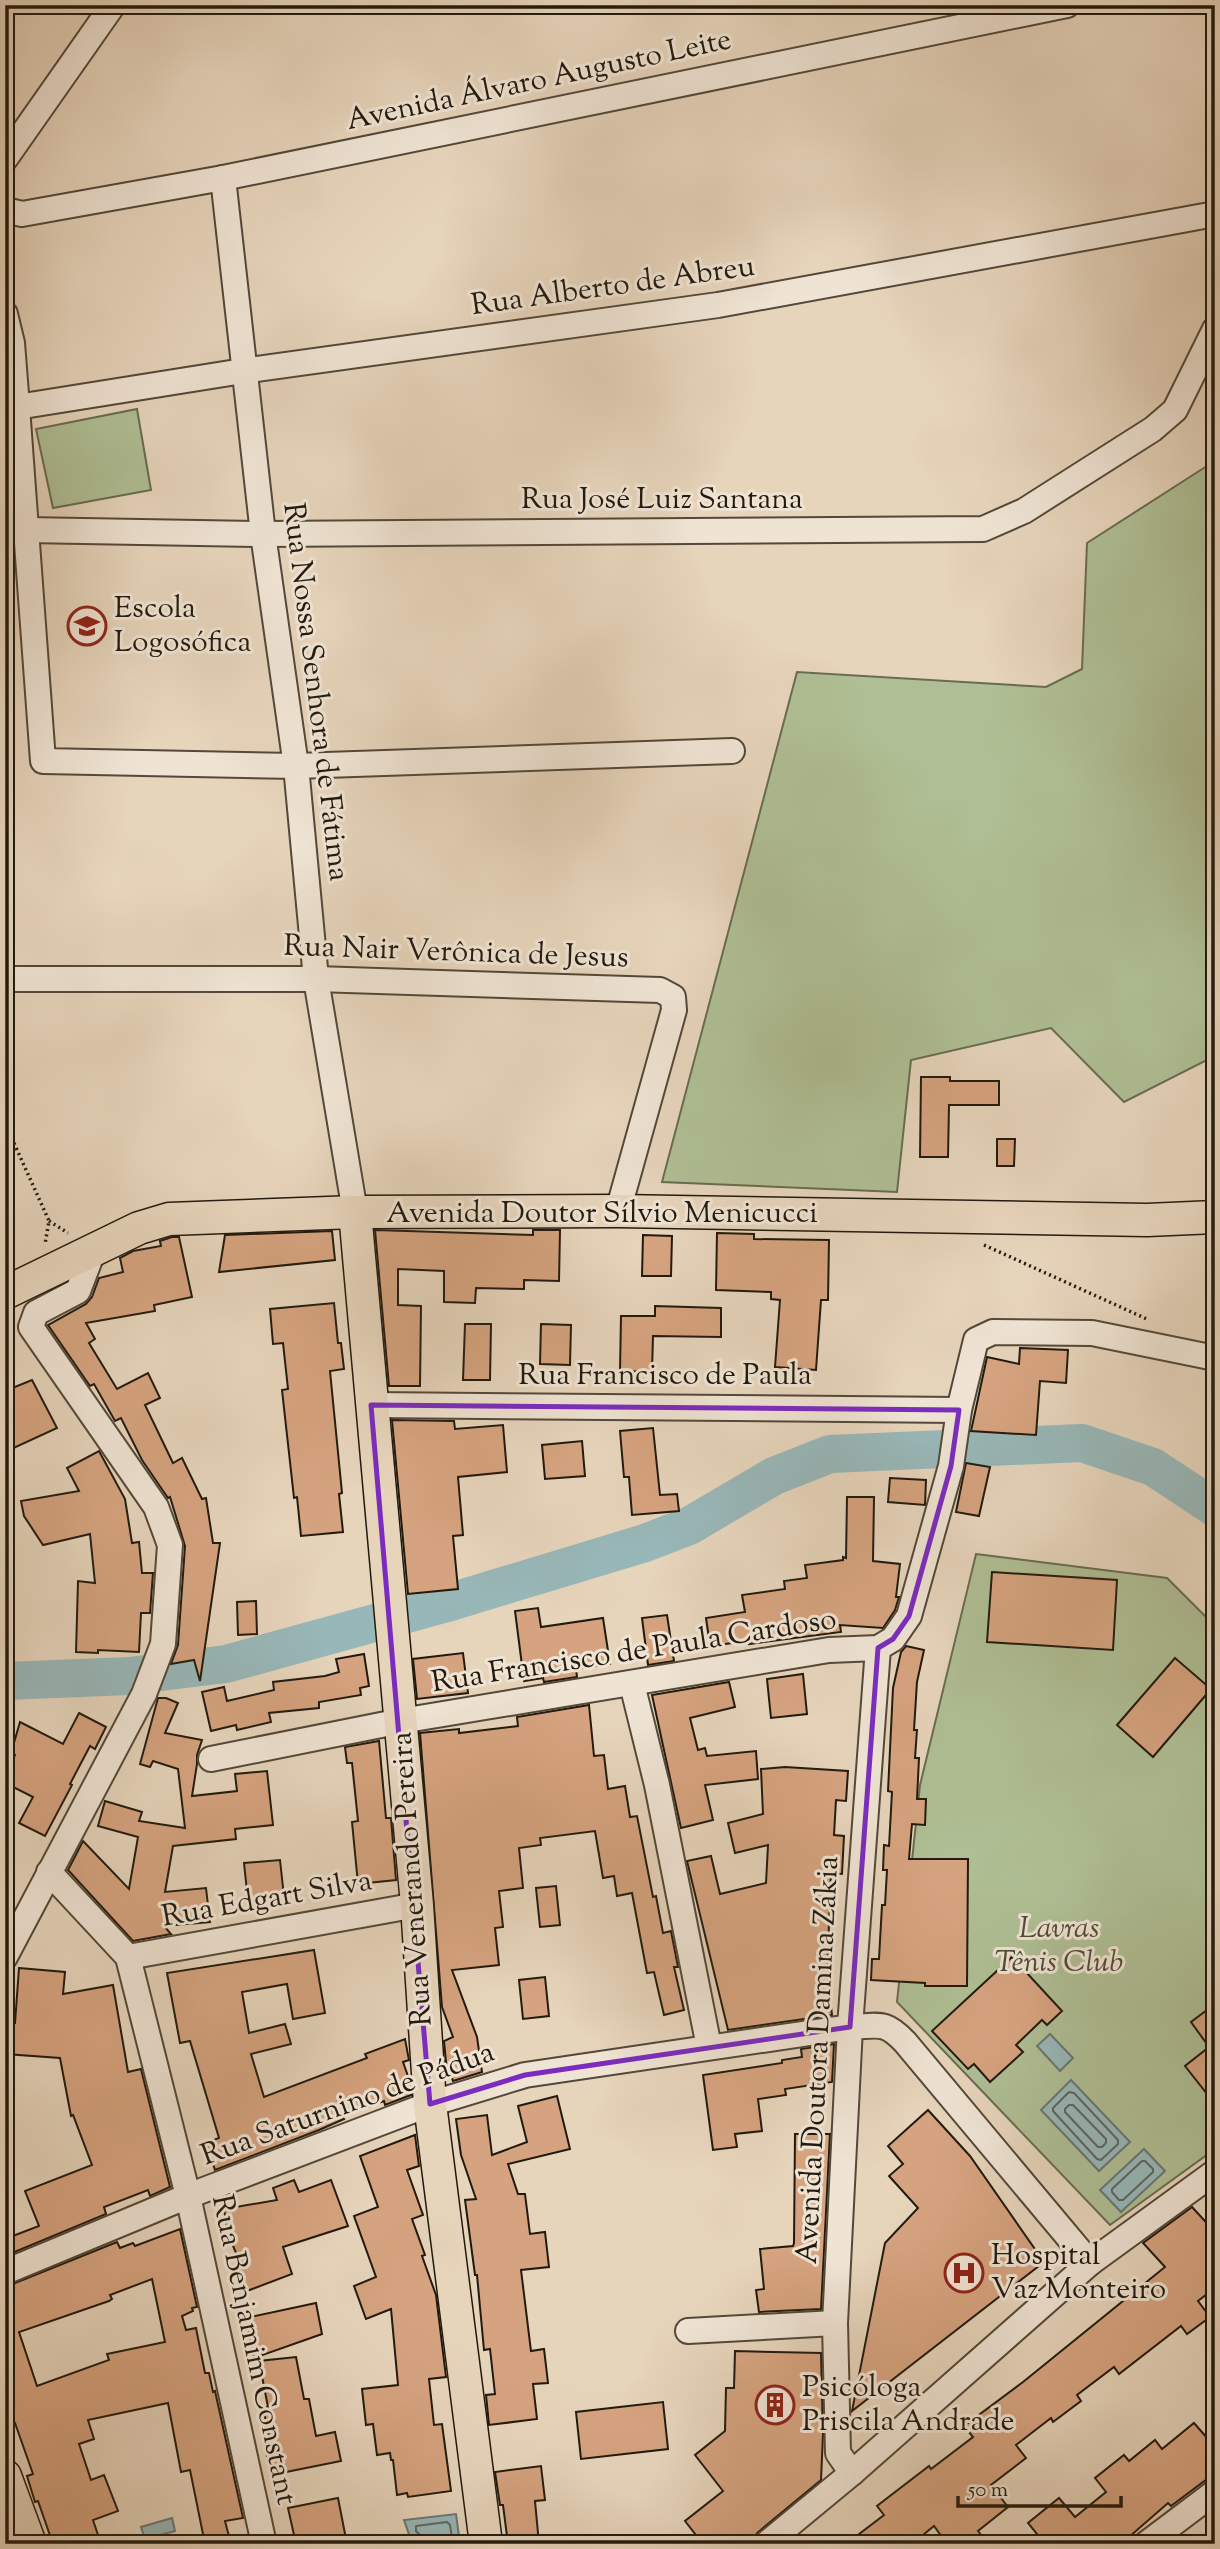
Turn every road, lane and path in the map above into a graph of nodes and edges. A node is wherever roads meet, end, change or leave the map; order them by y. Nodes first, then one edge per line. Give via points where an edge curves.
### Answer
1 (113, 5) edge
2 (1068, 5) edge
3 (5, 159) edge
4 (223, 178) junction
5 (1215, 215) edge
6 (11, 217) edge
7 (5, 314) edge
8 (1215, 329) edge
9 (243, 371) junction
10 (17, 408) junction
11 (15, 532) edge
12 (263, 534) junction
13 (732, 751) dead end
14 (296, 766) junction
15 (14, 979) dead end
16 (316, 979) junction
17 (5, 1123) edge
18 (355, 1212) junction
19 (618, 1212) junction
20 (957, 1217) junction
21 (1215, 1217) edge
22 (94, 1249) junction
23 (38, 1276) junction
24 (5, 1293) edge
25 (1155, 1324) dead end
26 (1215, 1358) edge
27 (370, 1405) junction
28 (958, 1410) junction
29 (878, 1648) junction
30 (632, 1684) junction
31 (401, 1721) junction
32 (211, 1759) dead end
33 (49, 1872) junction
34 (417, 1905) junction
35 (5, 1957) edge
36 (128, 1957) junction
37 (850, 2027) junction
38 (709, 2047) junction
39 (430, 2104) junction
40 (1215, 2172) edge
41 (188, 2196) junction
42 (1090, 2263) junction
43 (5, 2272) edge
44 (835, 2323) junction
45 (688, 2331) dead end
46 (852, 2473) junction
47 (5, 2476) edge
48 (1215, 2492) edge
49 (30, 2544) edge
50 (264, 2544) edge
51 (486, 2544) edge
52 (766, 2544) edge
53 (1146, 2544) edge

1 - 3 street
2 - 4 street, Avenida Álvaro Augusto Leite
4 - 6 street, Avenida Álvaro Augusto Leite
4 - 9 street, Rua Nossa Senhora de Fátima
5 - 9 street, Rua Alberto de Abreu via 718,305
7 - 10 street
8 - 12 street, Rua José Luiz Santana via 1175,410 1153,429 1024,511 984,529
9 - 10 street, Rua Alberto de Abreu
9 - 12 street, Rua Nossa Senhora de Fátima
10 - 11 street
11 - 12 street, Rua José Luiz Santana
11 - 14 street via 43,761
12 - 14 street, Rua Nossa Senhora de Fátima
13 - 14 street
14 - 16 street, Rua Nossa Senhora de Fátima
15 - 16 street, Rua Nair Verônica de Jesus
16 - 18 street, Rua Nossa Senhora de Fátima
16 - 19 street, Rua Nair Verônica de Jesus via 660,990 673,997 674,1010
17 - 23 path via 49,1221
18 - 19 main road, Avenida Doutor Sílvio Menicucci
18 - 22 main road, Avenida Doutor Sílvio Menicucci via 169,1219 139,1227
18 - 27 main road, Rua Venerando Pereira
19 - 20 main road, Avenida Doutor Sílvio Menicucci
20 - 21 main road, Avenida Doutor Sílvio Menicucci
20 - 25 path via 979,1242
22 - 23 main road, Avenida Doutor Sílvio Menicucci
22 - 33 street via 78,1291 36,1313 32,1327 156,1507 170,1545 163,1644 144,1694
23 - 24 main road, Avenida Doutor Sílvio Menicucci
26 - 28 street via 1092,1333 993,1332 976,1340
27 - 28 street, Rua Francisco de Paula
27 - 31 main road, Rua Venerando Pereira
28 - 29 street via 951,1466 909,1616 893,1639
29 - 30 street, Rua Francisco de Paula Cardoso via 829,1650
29 - 37 street, Avenida Doutora Damina Zákia
30 - 31 street, Rua Francisco de Paula Cardoso
30 - 38 street
31 - 32 street, Rua Francisco de Paula Cardoso
31 - 34 main road, Rua Venerando Pereira
33 - 35 street
33 - 36 street, Rua Benjamim Constant
34 - 36 street, Rua Edgart Silva
34 - 39 main road, Rua Venerando Pereira
36 - 41 street, Rua Benjamim Constant
37 - 38 street, Rua Saturnino de Pádua
37 - 42 street, Rua Saturnino de Pádua via 892,2028
37 - 44 street, Avenida Doutora Damina Zákia
38 - 39 street, Rua Saturnino de Pádua via 525,2075
39 - 41 street, Rua Saturnino de Pádua
39 - 51 main road, Rua Venerando Pereira
40 - 42 street
41 - 43 street, Rua Saturnino de Pádua
41 - 50 street, Rua Benjamim Constant
42 - 46 street
44 - 45 street
44 - 46 street, Avenida Doutora Damina Zákia via 838,2453
46 - 52 street
47 - 49 main road
48 - 53 street

